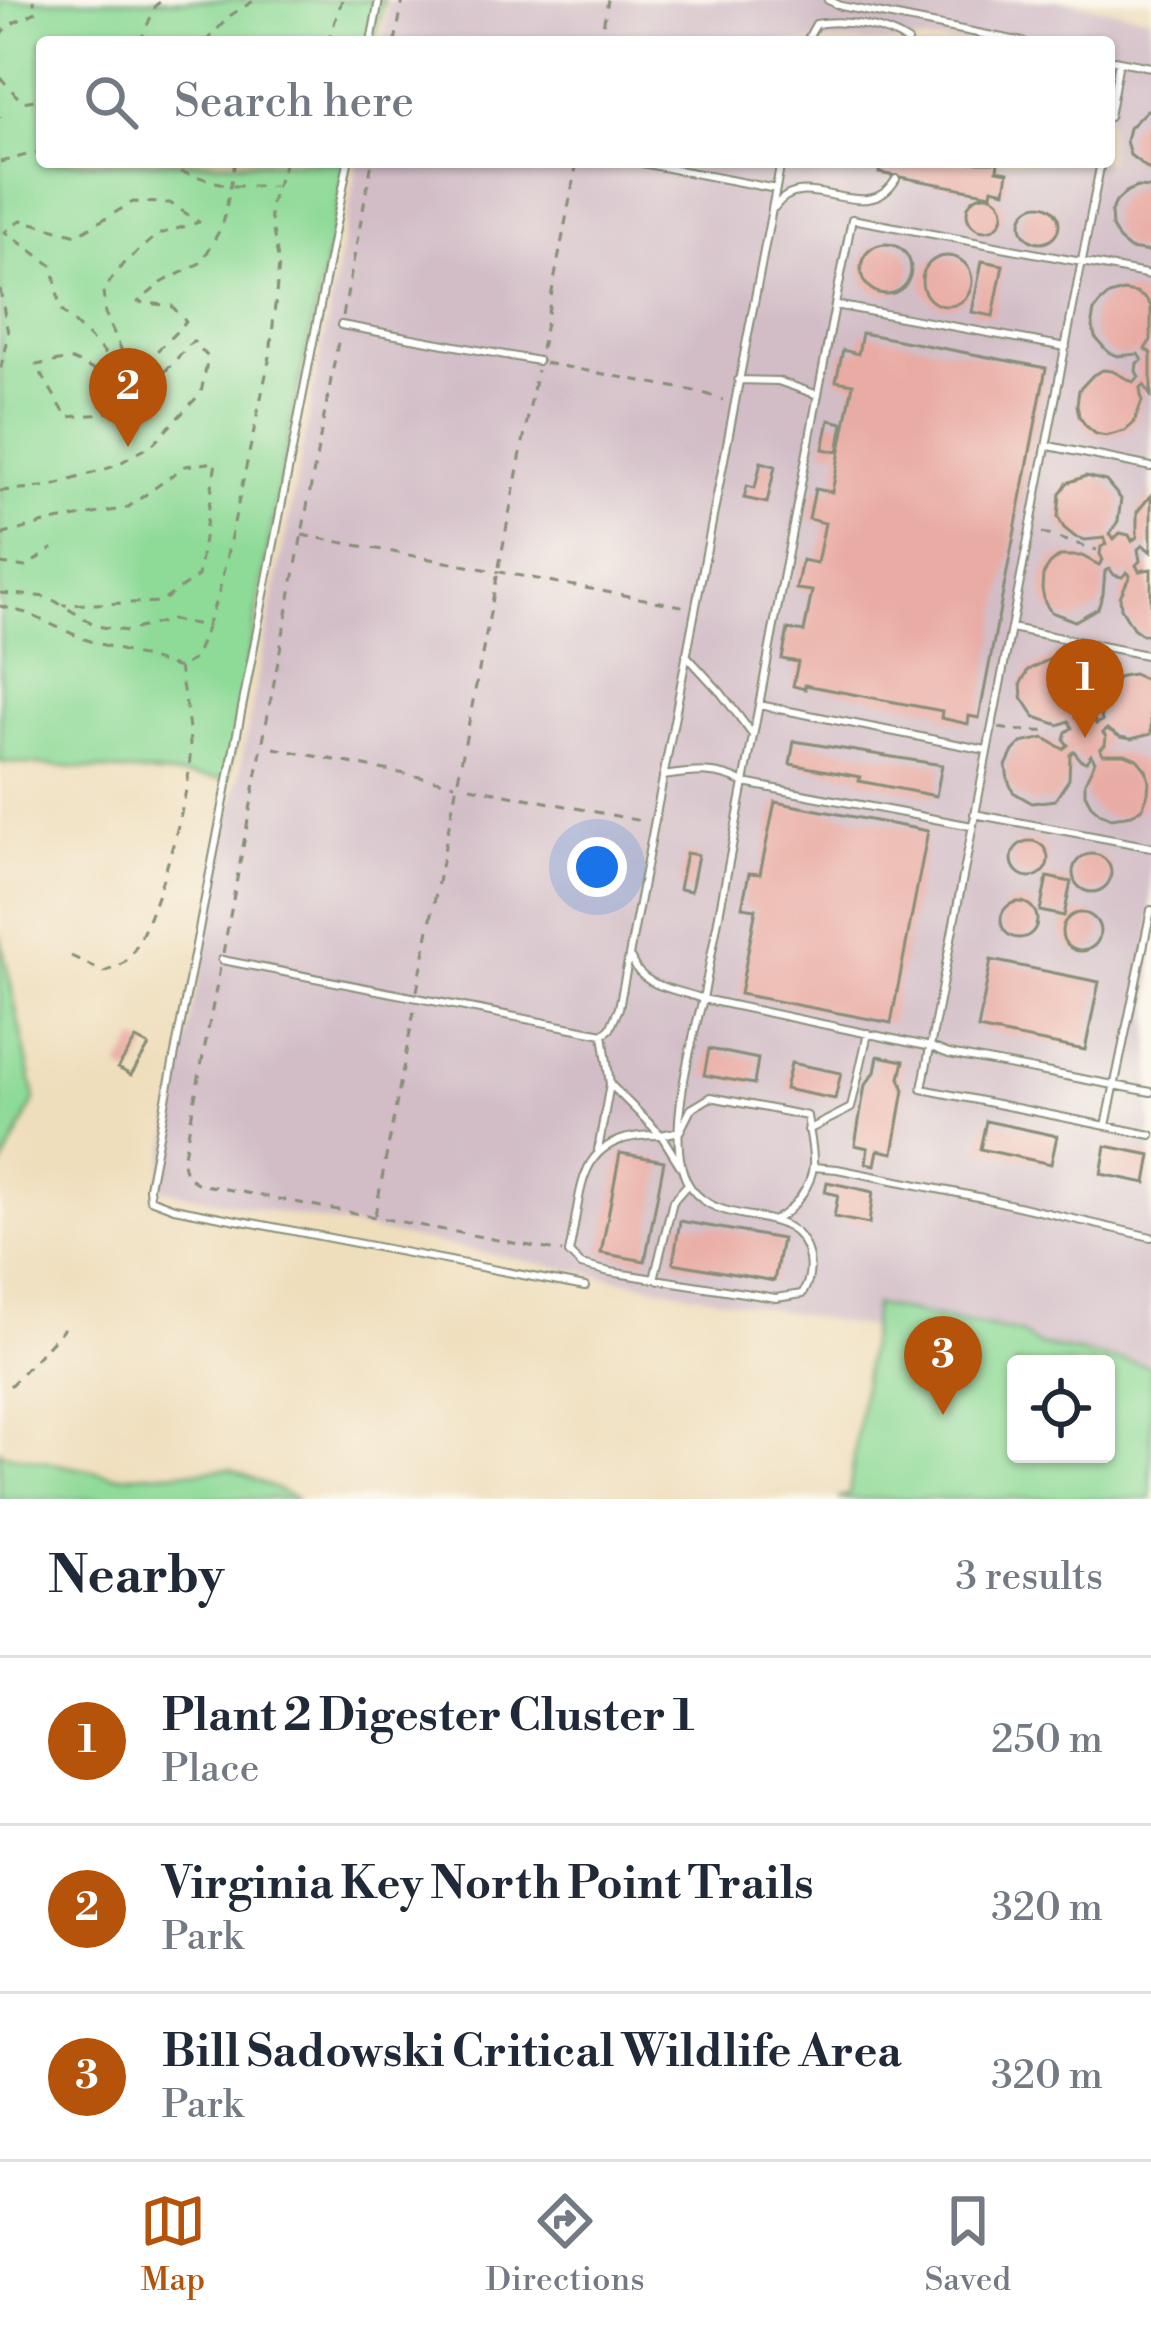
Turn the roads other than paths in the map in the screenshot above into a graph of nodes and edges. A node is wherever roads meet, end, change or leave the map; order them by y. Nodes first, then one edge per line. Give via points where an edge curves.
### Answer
1 (379, 0) edge
2 (828, 0) edge
3 (372, 36) edge
4 (809, 36) edge
5 (899, 36) edge
6 (993, 36) edge
7 (1115, 60) edge
8 (1119, 61) junction
9 (1151, 67) edge
10 (1115, 84) edge
11 (347, 168) edge
12 (668, 168) edge
13 (780, 168) edge
14 (1100, 168) edge
15 (896, 179) dead end
16 (776, 189) junction
17 (770, 216) junction
18 (1083, 262) junction
19 (1151, 275) edge
20 (835, 305) junction
21 (341, 326) road end
22 (1066, 347) junction
23 (538, 361) road end
24 (738, 380) junction
25 (818, 395) junction
26 (1047, 446) junction
27 (1151, 466) edge
28 (1011, 628) junction
29 (686, 655) junction
30 (1151, 656) edge
31 (759, 705) junction
32 (753, 736) junction
33 (987, 750) junction
34 (663, 776) junction
35 (744, 783) junction
36 (974, 814) junction
37 (972, 826) junction
38 (1151, 847) edge
39 (1151, 913) edge
40 (629, 952) junction
41 (222, 960) road end
42 (703, 999) junction
43 (602, 1034) junction
44 (868, 1034) junction
45 (931, 1047) junction
46 (610, 1084) junction
47 (1114, 1086) junction
48 (1151, 1092) edge
49 (1106, 1126) junction
50 (808, 1130) junction
51 (680, 1131) junction
52 (661, 1135) junction
53 (1151, 1135) edge
54 (598, 1150) junction
55 (681, 1167) junction
56 (813, 1167) junction
57 (688, 1184) junction
58 (771, 1221) junction
59 (1151, 1238) edge
60 (654, 1279) junction
61 (585, 1287) dead end

1 - 3 lane
2 - 6 lane
4 - 5 lane via 816,24 833,21
7 - 8 lane
8 - 9 lane
8 - 10 lane
11 - 61 lane via 150,1199
12 - 16 lane
13 - 16 lane
14 - 18 lane
15 - 17 lane via 873,199 791,193
16 - 17 lane
17 - 24 lane
18 - 19 lane
18 - 20 lane via 852,219
18 - 22 lane
20 - 22 lane
20 - 25 lane
21 - 23 lane
22 - 26 lane
24 - 25 lane via 778,381
24 - 29 lane
25 - 31 lane
26 - 27 lane
26 - 28 lane
28 - 30 lane
28 - 33 lane
29 - 32 lane
29 - 34 lane
31 - 32 lane
31 - 33 lane
32 - 35 lane
33 - 36 lane
34 - 35 lane via 707,771
34 - 40 lane
35 - 37 lane
35 - 42 lane
36 - 37 lane
36 - 38 lane
37 - 45 lane
39 - 47 lane
40 - 42 lane via 640,976
40 - 43 lane via 619,1008
41 - 43 lane
42 - 44 lane
42 - 51 lane
43 - 46 lane
44 - 45 lane
44 - 50 lane via 851,1108
45 - 47 lane
45 - 49 lane via 922,1089
46 - 52 lane
46 - 54 lane
47 - 48 lane
47 - 49 lane
49 - 53 lane
50 - 51 lane via 807,1116 711,1097 691,1109
50 - 56 lane
51 - 52 lane
51 - 55 lane
52 - 54 lane via 624,1137
52 - 55 lane
54 - 60 lane via 588,1162 569,1253 581,1265
55 - 57 lane
56 - 58 lane via 797,1200
56 - 59 lane
57 - 58 lane via 720,1210
57 - 60 lane via 673,1201
58 - 60 lane via 802,1237 810,1272 802,1294 776,1298

